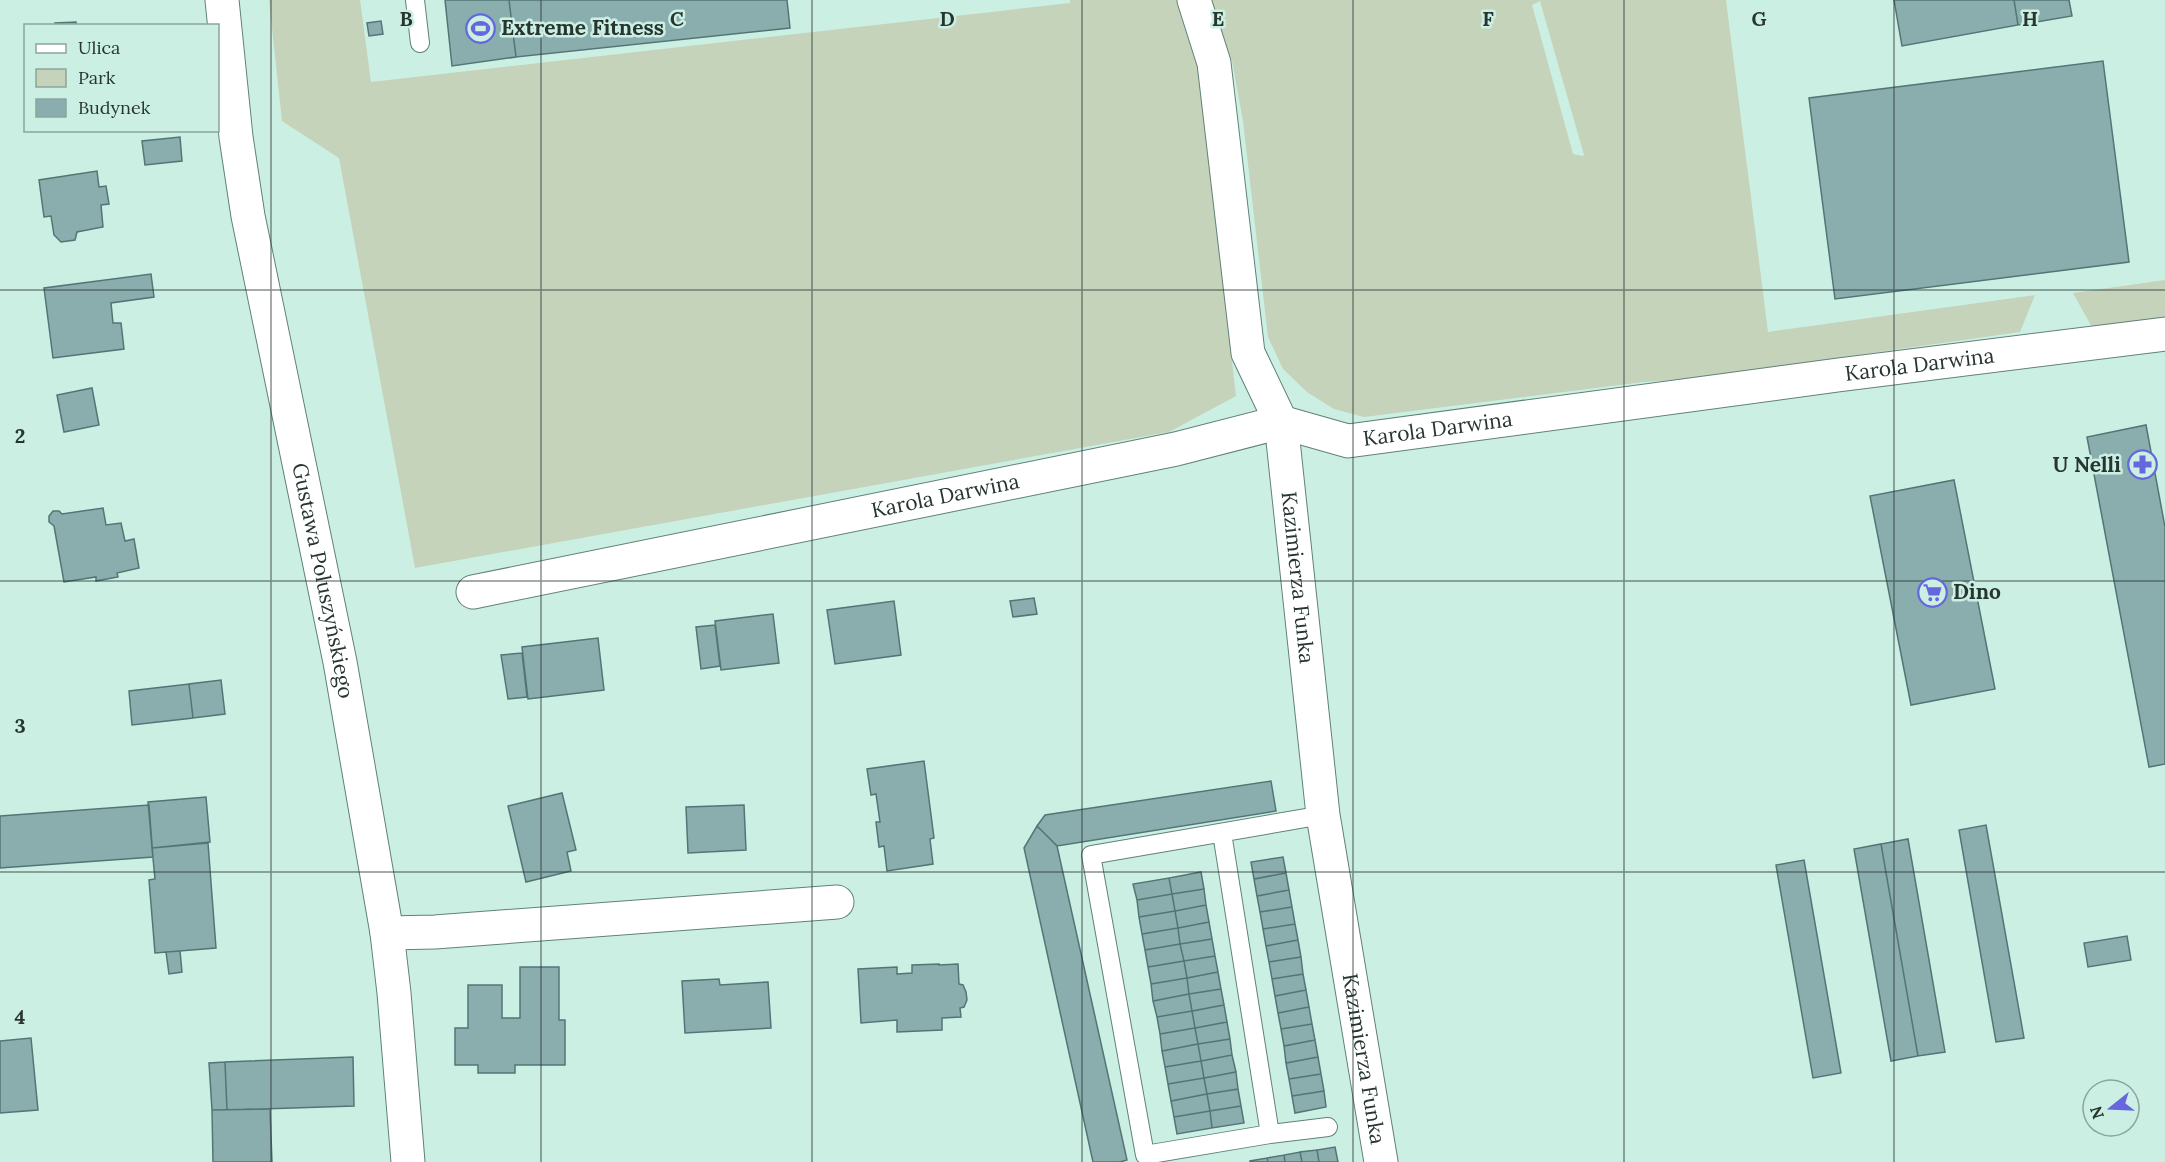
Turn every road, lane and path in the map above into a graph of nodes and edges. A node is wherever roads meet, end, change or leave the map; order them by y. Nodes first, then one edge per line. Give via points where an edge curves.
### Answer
1 (222, 0) edge
2 (415, 0) edge
3 (1194, 0) edge
4 (420, 43) dead end
5 (2165, 334) edge
6 (1281, 422) junction
7 (473, 592) dead end
8 (1323, 814) junction
9 (1222, 834) junction
10 (837, 902) dead end
11 (387, 933) junction
12 (1328, 1127) dead end
13 (1270, 1134) junction
14 (408, 1162) edge
15 (1381, 1162) edge

1 - 11 street, Gustawa Poluszyńskiego via 248,216 340,662
2 - 4 lane
3 - 6 street, Kazimierza Funka via 1214,63 1248,353
5 - 6 street, Karola Darwina via 1348,441
6 - 7 street, Karola Darwina via 1176,449
6 - 8 street, Kazimierza Funka
8 - 9 lane
8 - 15 street, Kazimierza Funka
9 - 13 lane
9 - 13 lane via 1091,855 1145,1155
10 - 11 street
11 - 14 street, Gustawa Poluszyńskiego
12 - 13 lane

